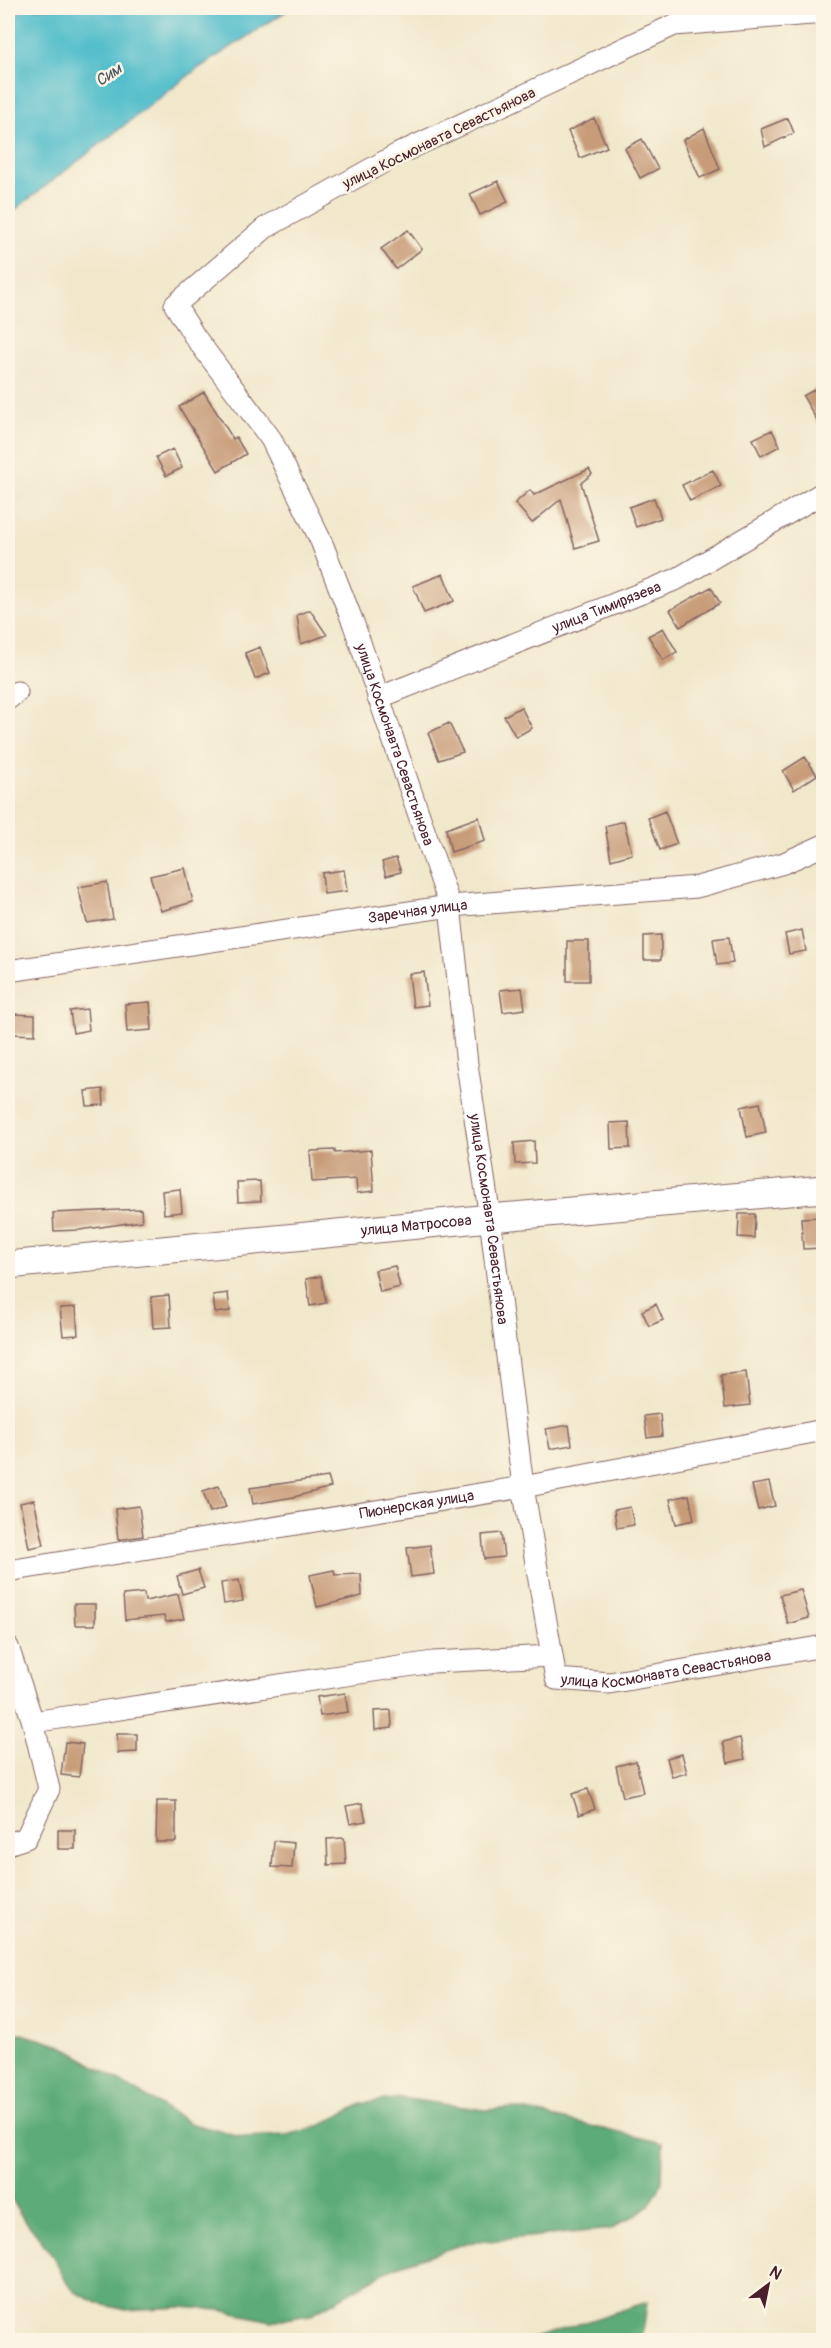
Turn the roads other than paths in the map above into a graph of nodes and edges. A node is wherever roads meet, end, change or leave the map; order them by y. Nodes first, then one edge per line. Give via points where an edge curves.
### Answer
1 (824, 12) edge
2 (824, 492) edge
3 (378, 698) junction
4 (824, 845) edge
5 (450, 906) junction
6 (8, 971) edge
7 (824, 1189) edge
8 (490, 1218) junction
9 (8, 1265) edge
10 (824, 1430) edge
11 (523, 1487) junction
12 (8, 1571) edge
13 (824, 1646) edge
14 (8, 1647) edge
15 (552, 1656) junction
16 (33, 1722) junction
17 (16, 1841) edge

1 - 3 street, улица Космонавта Севастьянова via 674,25 398,154 265,228 175,305 271,440 321,541
2 - 3 street, улица Тимирязева via 677,579
3 - 5 street, улица Космонавта Севастьянова
4 - 5 street, Заречная улица via 784,863 697,887
5 - 6 street, Заречная улица
5 - 8 street, улица Космонавта Севастьянова via 467,1064
7 - 8 main road, улица Матросова
8 - 9 main road, улица Матросова
8 - 11 street, улица Космонавта Севастьянова
10 - 11 street, Пионерская улица
11 - 12 street, Пионерская улица
11 - 15 street, улица Космонавта Севастьянова
13 - 15 street, улица Космонавта Севастьянова via 609,1683 555,1679
14 - 16 street
15 - 16 street via 434,1662
16 - 17 street via 49,1789

